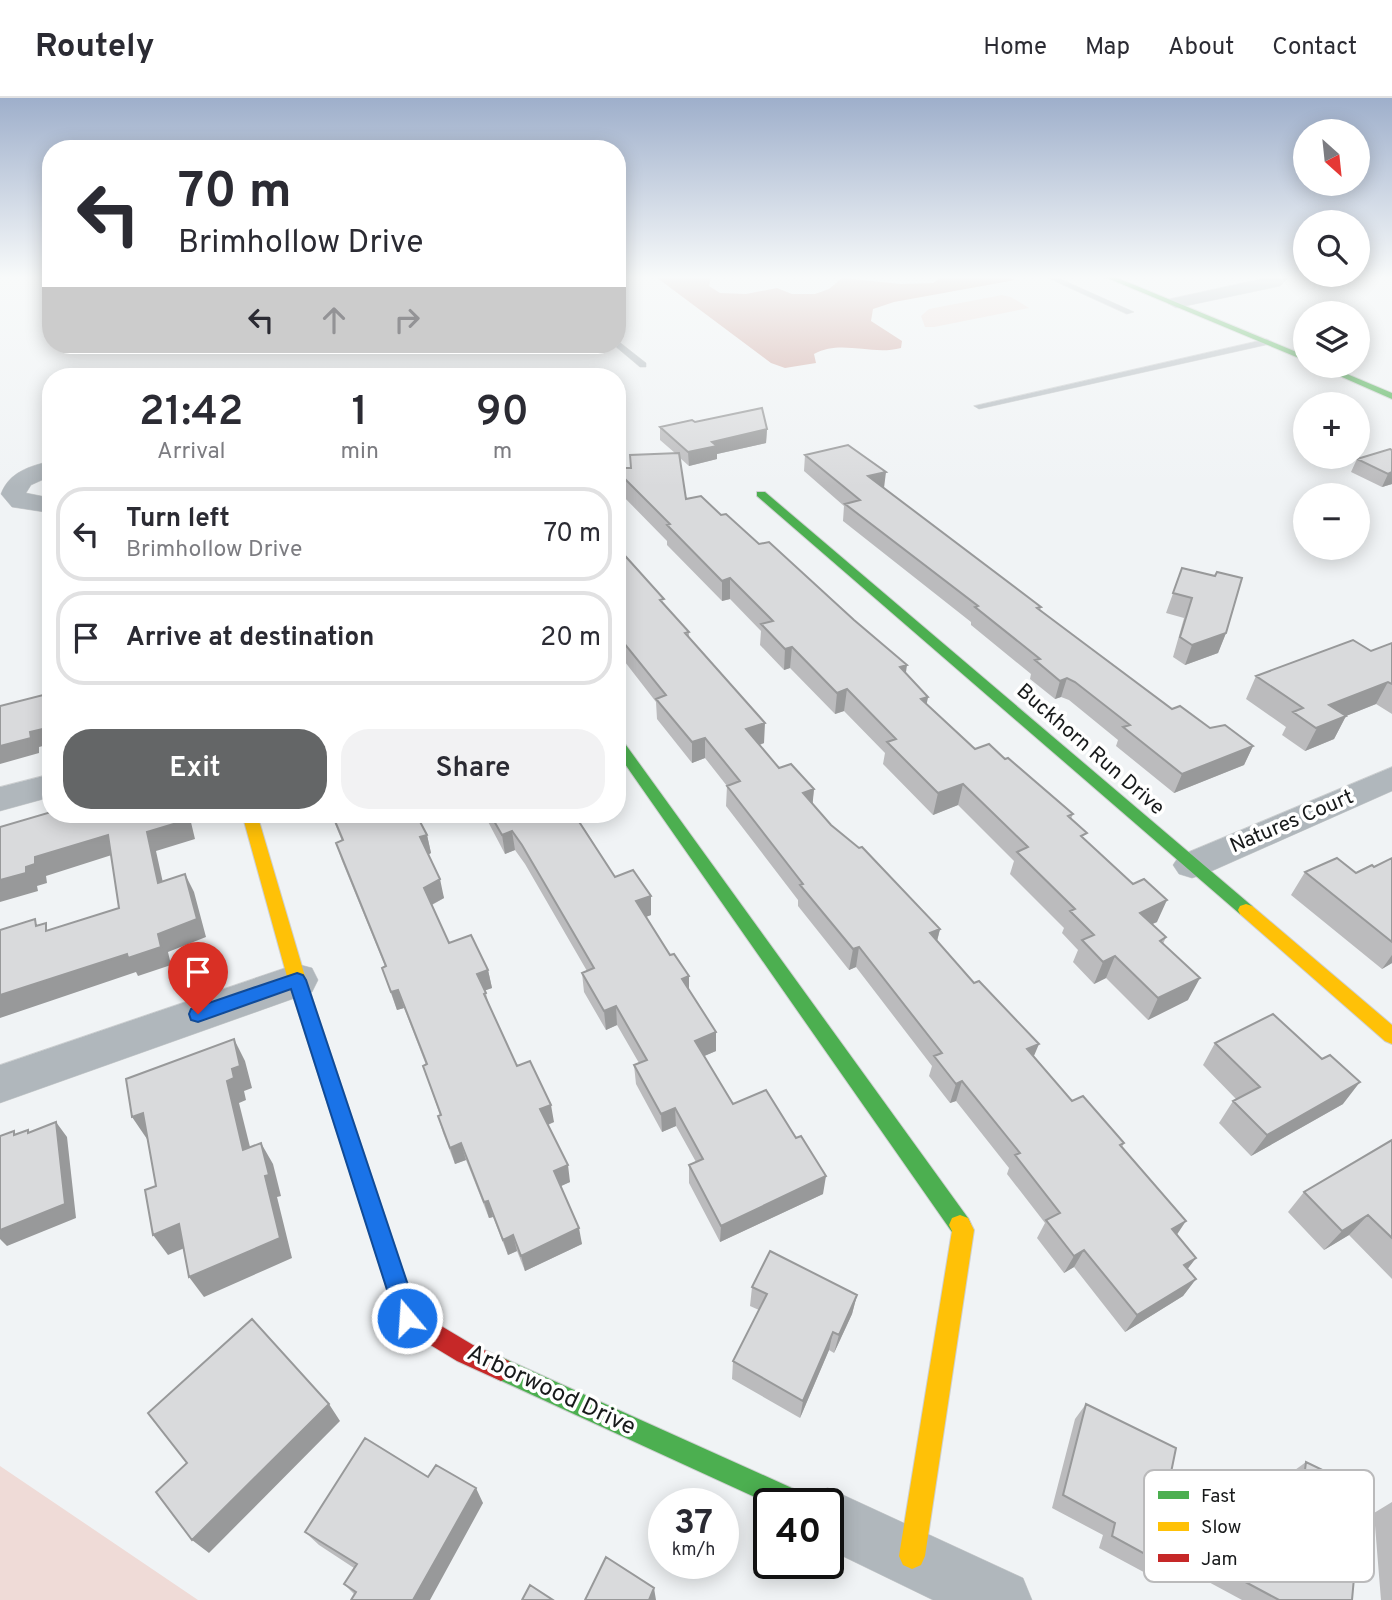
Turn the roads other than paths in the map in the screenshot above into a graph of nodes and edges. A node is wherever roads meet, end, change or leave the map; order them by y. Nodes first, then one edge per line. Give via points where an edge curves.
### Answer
1 (1244, 347) edge
2 (626, 351) edge
3 (643, 365) dead end
4 (1349, 378) edge
5 (1392, 396) edge
6 (979, 406) dead end
7 (42, 471) edge
8 (761, 494) dead end
9 (7, 496) edge
10 (42, 505) edge
11 (626, 755) edge
12 (1392, 778) edge
13 (42, 787) edge
14 (0, 799) edge
15 (251, 823) edge
16 (1192, 865) junction
17 (297, 980) junction
18 (1392, 1036) edge
19 (0, 1084) edge
20 (763, 1488) edge
21 (844, 1525) edge
22 (912, 1556) junction
23 (1001, 1600) edge

1 - 6 lane
2 - 3 lane
4 - 5 street
7 - 9 street via 25,478
8 - 16 street, Buckhorn Run Drive
9 - 10 street
11 - 22 street via 962,1230
12 - 16 street, Natures Court
13 - 14 street
15 - 17 street, Arborwood Drive
16 - 18 street, Buckhorn Run Drive
17 - 19 street
17 - 20 street, Arborwood Drive via 407,1318 465,1353
21 - 22 street
22 - 23 street

